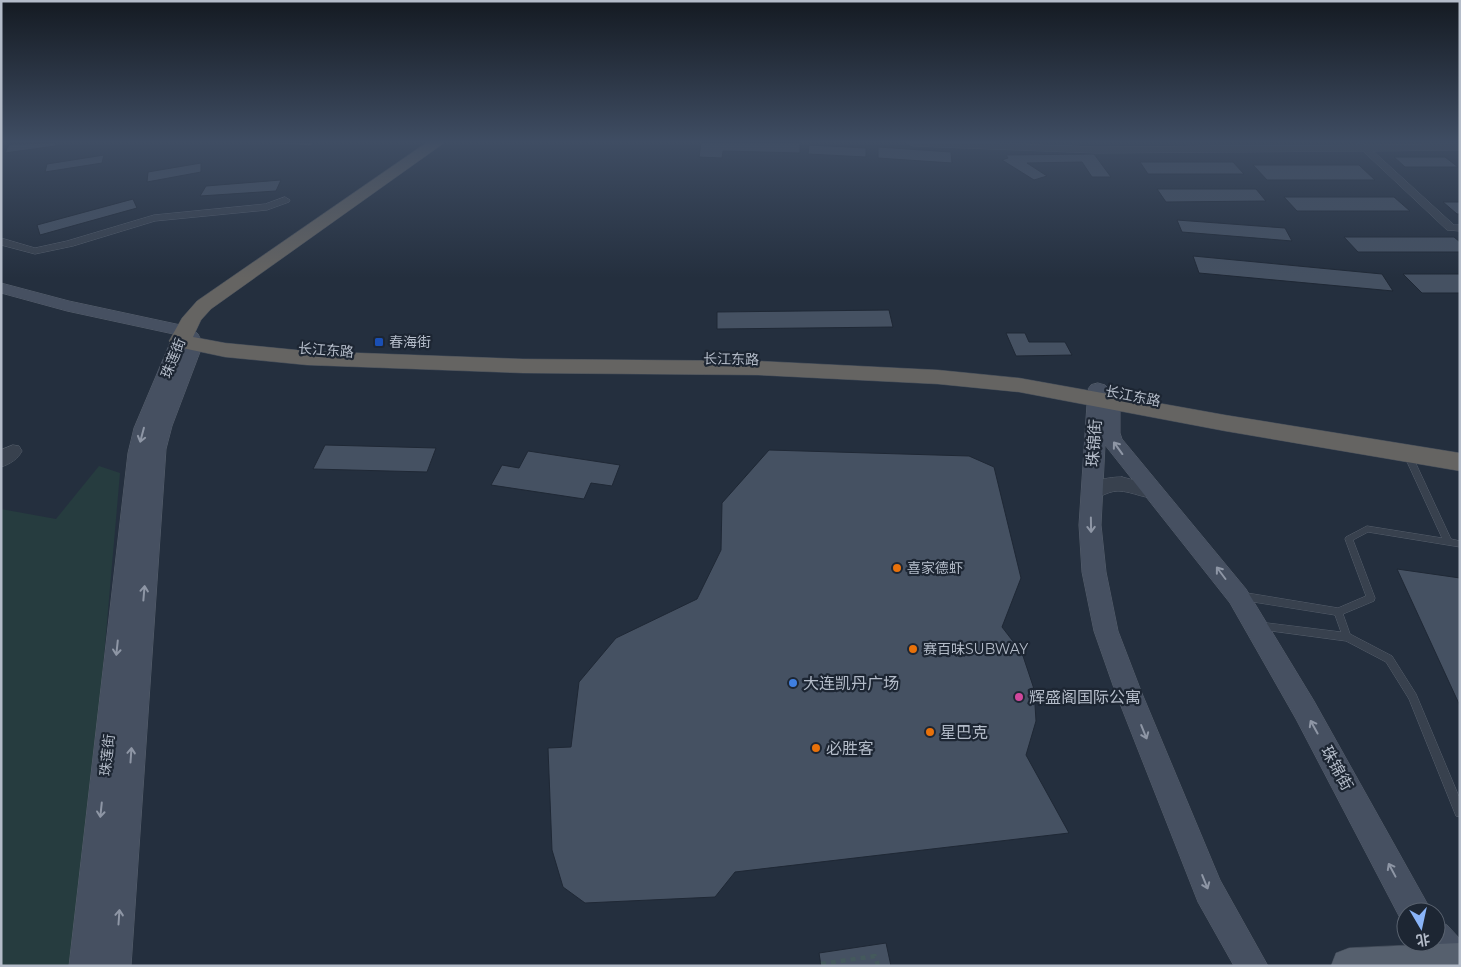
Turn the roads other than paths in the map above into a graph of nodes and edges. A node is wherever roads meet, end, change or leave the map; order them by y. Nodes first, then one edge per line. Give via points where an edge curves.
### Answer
1 (372, 188) edge
2 (1410, 188) edge
3 (285, 200) dead end
4 (1455, 228) edge
5 (1, 241) edge
6 (1, 288) edge
7 (1, 300) edge
8 (186, 339) junction
9 (1102, 396) junction
10 (1460, 452) edge
11 (1407, 453) junction
12 (1460, 462) edge
13 (1154, 492) junction
14 (1092, 493) junction
15 (1448, 542) junction
16 (1460, 544) edge
17 (1238, 596) junction
18 (1338, 612) junction
19 (1256, 625) junction
20 (1347, 637) junction
21 (1460, 812) edge
22 (1408, 902) edge
23 (1453, 955) edge
24 (85, 966) edge
25 (115, 966) edge
26 (1252, 966) edge
27 (1349, 966) edge

1 - 8 highway via 204,306 192,318
2 - 4 street
3 - 5 street via 267,207 154,218 35,251
6 - 8 main road, 长江东路
7 - 8 main road, 长江东路 via 98,324
8 - 9 highway, 长江东路 via 225,350 316,359 868,372
8 -> 24 main road, 珠莲街 via 144,428 138,452
25 -> 8 main road, 珠莲街 via 156,449
9 - 10 highway, 长江东路 via 1223,412
9 - 11 highway, 长江东路 via 1225,423
13 -> 9 main road, 珠锦街 via 1113,442
9 - 14 main road, 珠锦街
11 - 12 highway, 长江东路
11 - 15 lane
13 - 14 street via 1119,483 1103,486
17 -> 13 main road, 珠锦街
14 -> 26 main road, 珠锦街 via 1090,525 1094,572 1106,631 1209,891
15 - 16 lane
15 - 18 lane via 1367,529 1350,539 1371,598
17 - 18 lane
17 - 19 main road, 珠锦街
18 - 20 lane
19 - 20 lane
22 -> 19 main road, 珠锦街
20 - 21 lane via 1389,659 1413,697
23 - 27 main road

